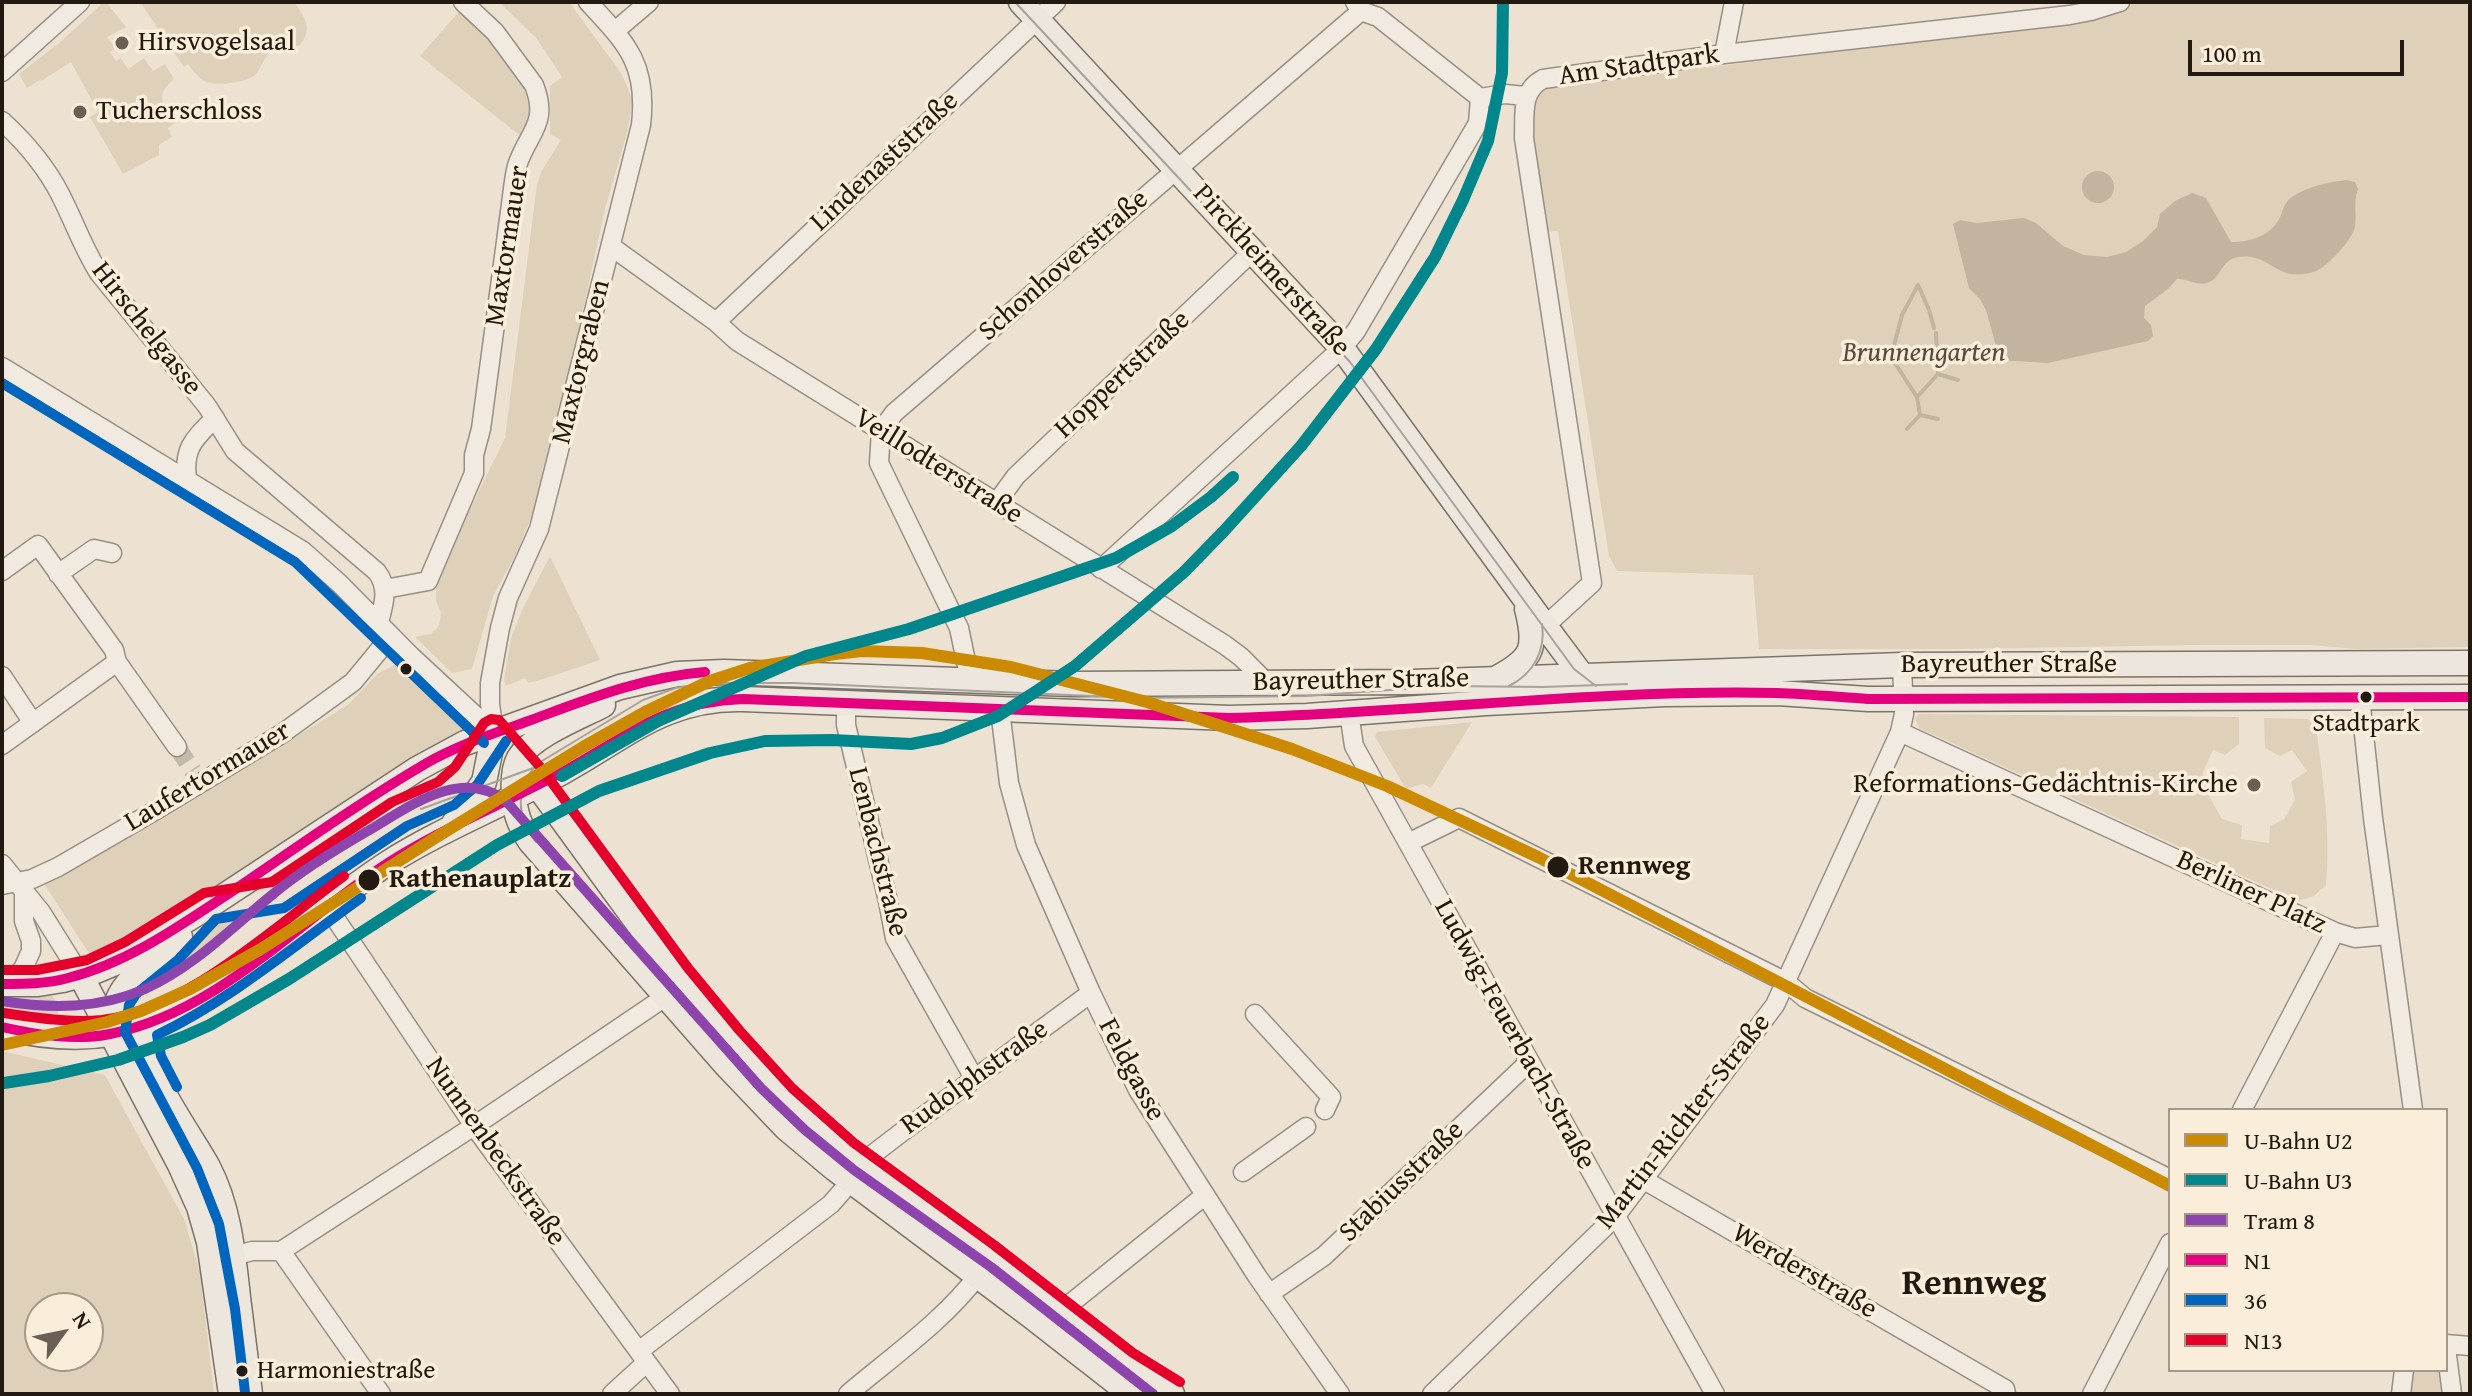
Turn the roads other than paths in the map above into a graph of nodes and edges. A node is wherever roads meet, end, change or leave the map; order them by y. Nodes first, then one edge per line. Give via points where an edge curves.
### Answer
1 (80, 2) edge
2 (463, 2) edge
3 (588, 2) edge
4 (649, 2) edge
5 (1056, 2) edge
6 (1734, 2) edge
7 (2120, 2) edge
8 (1358, 6) edge
9 (1029, 10) edge
10 (615, 31) junction
11 (1724, 54) junction
12 (2, 72) edge
13 (1525, 96) junction
14 (1480, 98) junction
15 (2, 121) edge
16 (1177, 169) junction
17 (612, 247) junction
18 (1253, 251) junction
19 (716, 322) junction
20 (1342, 348) junction
21 (2, 367) edge
22 (215, 418) junction
23 (881, 431) junction
24 (187, 479) junction
25 (997, 502) junction
26 (112, 553) dead end
27 (1101, 569) junction
28 (2, 571) edge
29 (58, 574) junction
30 (385, 589) junction
31 (1524, 599) junction
32 (1545, 626) junction
33 (385, 629) junction
34 (116, 656) junction
35 (2345, 663) junction
36 (2470, 663) edge
37 (1902, 665) junction
38 (2, 676) edge
39 (659, 677) junction
40 (1583, 677) junction
41 (1496, 679) junction
42 (984, 683) junction
43 (1267, 683) junction
44 (1611, 697) junction
45 (2360, 697) junction
46 (2470, 697) edge
47 (1904, 699) junction
48 (1567, 700) junction
49 (846, 703) junction
50 (1000, 710) junction
51 (1349, 713) junction
52 (33, 723) junction
53 (1900, 732) junction
54 (494, 733) junction
55 (2, 745) edge
56 (177, 747) tunnel mouth
57 (518, 761) junction
58 (537, 786) junction
59 (514, 797) junction
60 (451, 828) junction
61 (1408, 843) junction
62 (2, 864) edge
63 (14, 887) edge
64 (209, 906) junction
65 (327, 906) junction
66 (2335, 932) junction
67 (2388, 935) junction
68 (81, 976) junction
69 (1786, 982) junction
70 (4, 984) edge
71 (675, 990) junction
72 (1091, 993) junction
73 (1255, 1014) dead end
74 (145, 1025) junction
75 (2, 1027) edge
76 (110, 1034) junction
77 (1529, 1062) junction
78 (974, 1078) junction
79 (2243, 1108) edge
80 (2413, 1108) edge
81 (1325, 1110) dead end
82 (474, 1126) junction
83 (1306, 1127) dead end
84 (1243, 1172) dead end
85 (856, 1174) junction
86 (1648, 1175) junction
87 (2168, 1178) edge
88 (1204, 1196) junction
89 (1615, 1217) junction
90 (2168, 1247) edge
91 (281, 1251) junction
92 (234, 1256) junction
93 (978, 1275) junction
94 (217, 1290) junction
95 (1269, 1294) junction
96 (1051, 1319) junction
97 (2448, 1346) edge
98 (2470, 1346) edge
99 (642, 1357) junction
100 (2448, 1362) edge
101 (2404, 1372) edge
102 (2005, 1392) edge
103 (231, 1394) edge
104 (250, 1394) edge
105 (381, 1394) edge
106 (612, 1394) edge
107 (670, 1394) edge
108 (848, 1394) edge
109 (1131, 1394) edge
110 (1172, 1394) edge
111 (1340, 1394) edge
112 (1432, 1394) edge
113 (1715, 1394) edge
114 (2092, 1394) edge
115 (2401, 1394) edge
116 (2452, 1394) edge

1 - 12 street
2 - 30 street, Maxtormauer via 495,32 534,85 539,125 518,163 513,189 474,473 428,581
3 - 10 street, Maxtorgraben
4 - 10 street
5 - 9 street, Lindenaststraße
6 - 11 street
7 - 11 street, Am Stadtpark via 2070,15
8 - 14 street
8 - 16 street, Schonhoverstraße
9 - 16 main road, Pirckheimerstraße
9 - 19 street, Lindenaststraße
10 - 17 street, Maxtorgraben via 637,66 643,111
11 - 13 street, Am Stadtpark via 1543,79
13 - 14 street
13 - 32 street, Am Stadtpark via 1524,138 1592,583
14 - 20 street via 1478,123 1362,324
15 - 22 street, Hirschelgasse via 43,165 99,273
16 - 18 main road, Pirckheimerstraße
16 - 23 street, Schonhoverstraße via 894,413
17 - 19 street, Veillodterstraße
17 - 54 street, Maxtorgraben via 539,529 500,628 490,683
18 - 20 main road, Pirckheimerstraße
18 - 25 street, Hoppertstraße via 1016,476
19 - 23 street, Veillodterstraße via 737,341
20 - 27 street
20 - 31 main road, Pirckheimerstraße
21 - 24 street
22 - 24 street via 187,451
22 - 30 street, Hirschelgasse via 245,462 371,566
23 - 25 street, Veillodterstraße
23 - 42 street via 879,463 959,628 964,660
24 - 33 street via 303,551
25 - 27 street, Veillodterstraße
26 - 29 street via 94,549
27 - 43 street, Veillodterstraße via 1229,648
28 - 29 street via 38,545
29 - 34 street
30 - 33 street
31 - 32 main road, Pirckheimerstraße
31 - 41 main road, Pirckheimerstraße via 1531,648 1527,658
32 - 40 main road, Pirckheimerstraße
33 - 54 street
33 - 63 street, Laufertormauer via 353,682 325,704 196,777 58,867
34 - 52 street
34 - 56 street
35 - 36 main road, Bayreuther Straße
35 - 37 main road, Bayreuther Straße
35 - 45 main road
37 - 40 main road, Bayreuther Straße
37 - 47 street, Martin-Richter-Straße
38 - 52 street
39 - 42 main road, Bayreuther Straße via 716,672
39 - 54 main road, Bayreuther Straße via 598,693
39 - 57 main road via 542,738
40 - 41 main road, Bayreuther Straße
40 - 44 main road, Pirckheimerstraße
40 - 48 main road via 1579,690
41 - 43 main road, Bayreuther Straße
42 - 43 main road, Bayreuther Straße
44 - 47 main road, Bayreuther Straße via 1768,693
44 - 48 main road, Bayreuther Straße
45 - 46 main road, Bayreuther Straße
45 - 47 main road, Bayreuther Straße
45 - 67 street
47 - 53 street, Martin-Richter-Straße
48 - 51 main road, Bayreuther Straße
49 - 50 main road, Bayreuther Straße
49 - 58 main road, Bayreuther Straße via 720,699 683,706
49 - 78 street, Lenbachstraße via 846,725 895,938
50 - 51 main road, Bayreuther Straße via 1229,718
50 - 72 street, Feldgasse via 1017,819
51 - 61 street, Ludwig-Feuerbach-Straße via 1354,746
52 - 55 street
53 - 66 street, Berliner Platz
53 - 69 street, Martin-Richter-Straße
54 - 57 main road
54 - 60 main road via 484,782
54 - 64 main road via 426,763
57 - 58 main road
57 - 59 main road
58 - 59 main road
58 - 71 main road
59 - 60 main road
59 - 71 main road via 517,820 530,841
60 - 65 main road
61 - 69 street via 1459,818
61 - 77 street, Ludwig-Feuerbach-Straße
62 - 63 street
63 - 68 street via 41,912
63 - 70 street via 31,951 23,969
64 - 68 main road via 132,954
64 - 76 main road via 122,989
65 - 74 main road via 228,980
65 - 82 street, Nunnenbeckstraße
66 - 67 street, Berliner Platz via 2355,938
66 - 79 street
67 - 80 street
68 - 70 main road
68 - 76 main road
69 - 86 street, Martin-Richter-Straße via 1775,1005
69 - 87 street via 1805,998
71 - 82 street
71 - 85 main road
72 - 78 street, Rudolphstraße
72 - 88 street, Feldgasse via 1138,1090
73 - 81 street via 1331,1097
74 - 76 main road
74 - 92 main road via 149,1064 215,1182
75 - 76 main road via 70,1038
76 - 94 main road via 194,1196 206,1228
77 - 89 street, Ludwig-Feuerbach-Straße
77 - 95 street, Stabiusstraße via 1324,1256
78 - 85 street, Rudolphstraße via 877,1151
82 - 91 street
82 - 99 street, Nunnenbeckstraße
83 - 84 street
85 - 93 main road
85 - 96 main road via 985,1256
85 - 99 street, Rudolphstraße via 835,1201
86 - 89 street, Martin-Richter-Straße
86 - 102 street, Werderstraße
88 - 95 street, Feldgasse
88 - 96 street
89 - 112 street, Martin-Richter-Straße
89 - 113 street, Ludwig-Feuerbach-Straße
90 - 114 street
91 - 92 street
91 - 105 street
92 - 94 street
92 - 104 main road
93 - 96 main road
93 - 108 street via 924,1330
94 - 103 main road
95 - 111 street, Feldgasse
96 - 109 main road
96 - 110 main road
97 - 98 street
99 - 106 street, Rudolphstraße
99 - 107 street, Nunnenbeckstraße
100 - 116 street
101 - 115 street

